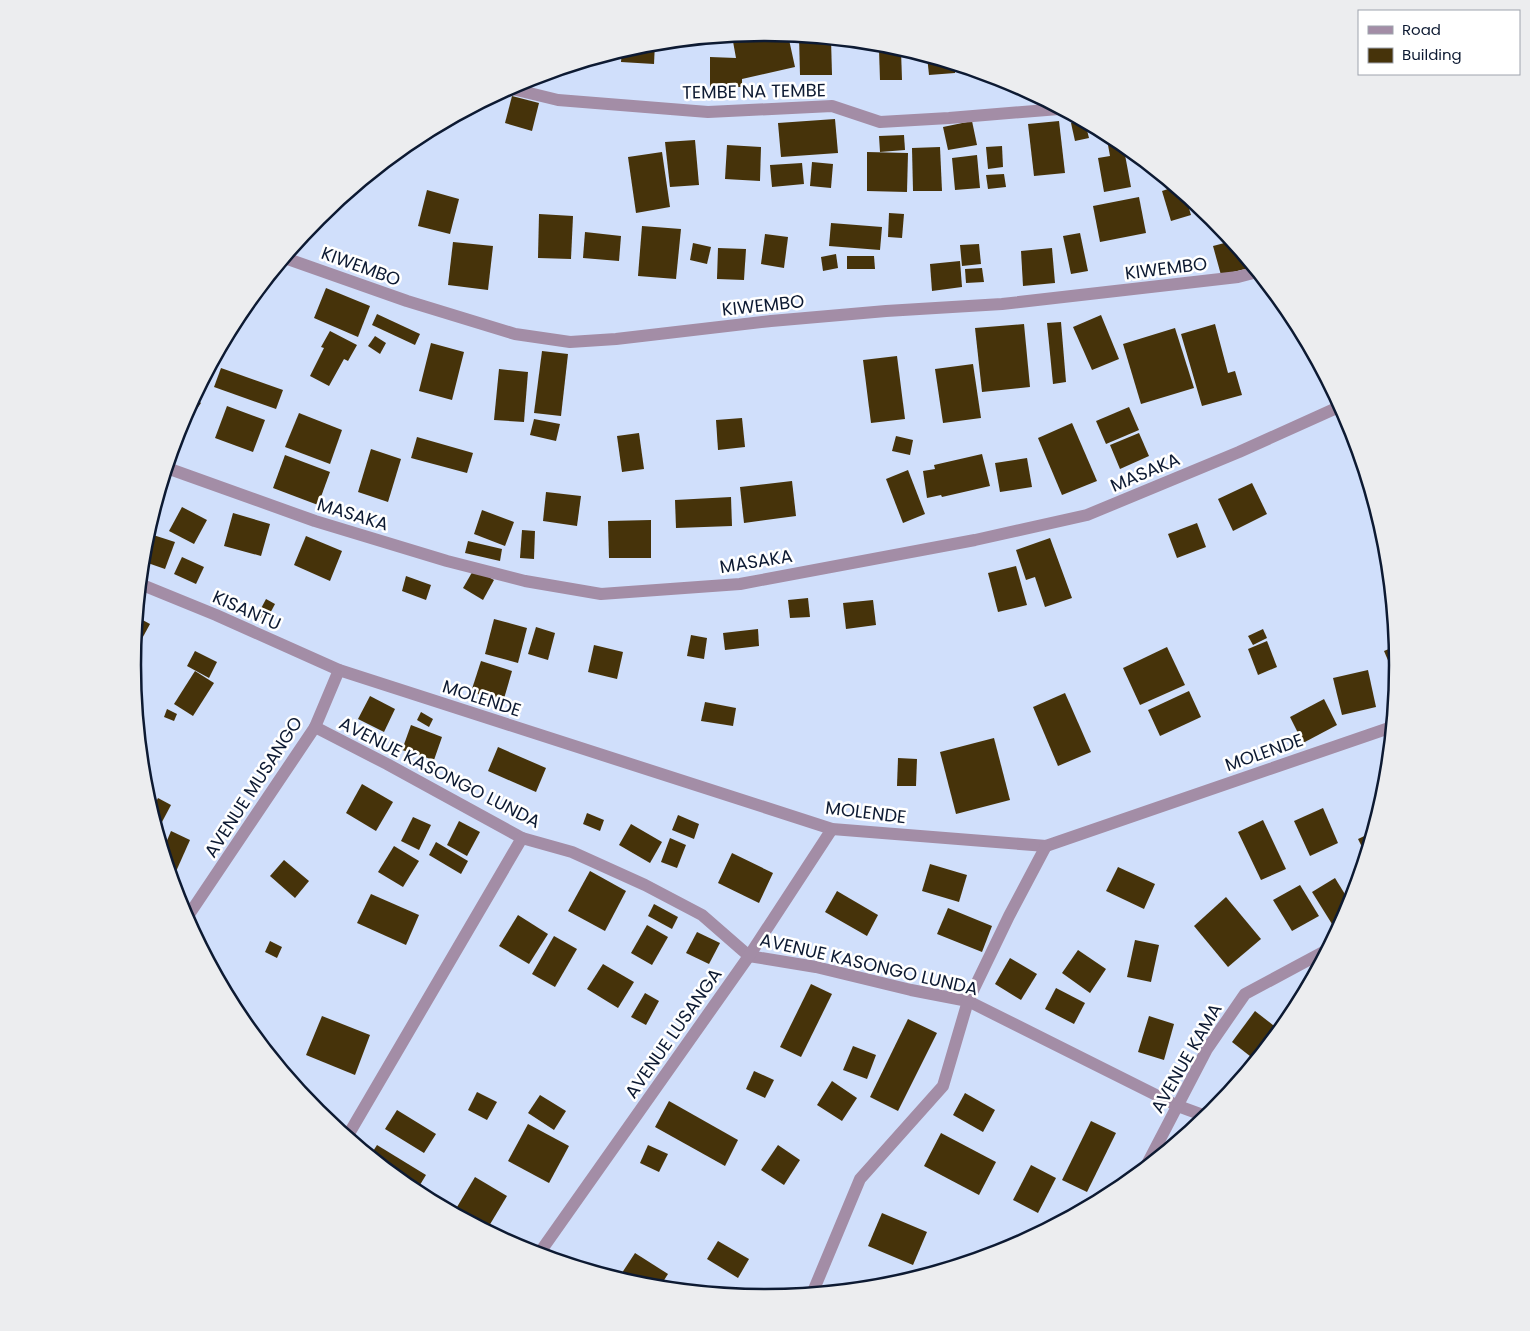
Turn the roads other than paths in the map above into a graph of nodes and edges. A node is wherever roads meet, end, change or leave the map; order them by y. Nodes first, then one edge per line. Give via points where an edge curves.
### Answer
1 (521, 91) edge
2 (1048, 110) edge
3 (291, 260) edge
4 (1251, 274) edge
5 (1334, 409) edge
6 (172, 470) edge
7 (146, 586) edge
8 (339, 670) junction
9 (315, 726) junction
10 (1386, 729) edge
11 (832, 829) junction
12 (522, 838) junction
13 (1046, 846) junction
14 (191, 911) edge
15 (1318, 955) edge
16 (749, 956) junction
17 (968, 1001) junction
18 (1178, 1106) junction
19 (1199, 1114) edge
20 (350, 1132) edge
21 (1152, 1156) edge
22 (543, 1249) edge
23 (815, 1287) edge

1 - 2 street, TEMBE NA TEMBE via 558,100 708,112 832,106 880,122
3 - 4 street, KIWEMBO via 515,334 570,342 771,321 1002,304
5 - 6 street, MASAKA via 1087,516 740,584 600,594 525,581 447,561 315,521
7 - 8 street, KISANTU
8 - 9 street, AVENUE MUSANGO
8 - 11 street, MOLENDE
9 - 12 street, AVENUE KASONGO LUNDA
9 - 14 street, AVENUE MUSANGO
10 - 13 street, MOLENDE
11 - 13 street, MOLENDE
11 - 16 street, AVENUE LUSANGA
12 - 16 street, AVENUE KASONGO LUNDA via 572,852 645,885 702,915
12 - 20 street
13 - 17 street
15 - 18 street, AVENUE KAMA via 1245,994 1207,1049
16 - 17 street, AVENUE KASONGO LUNDA via 816,967
16 - 22 street, AVENUE LUSANGA
17 - 18 street, AVENUE KASONGO LUNDA
17 - 23 street via 944,1086 860,1179
18 - 19 street, AVENUE KASONGO LUNDA
18 - 21 street, AVENUE KAMA

